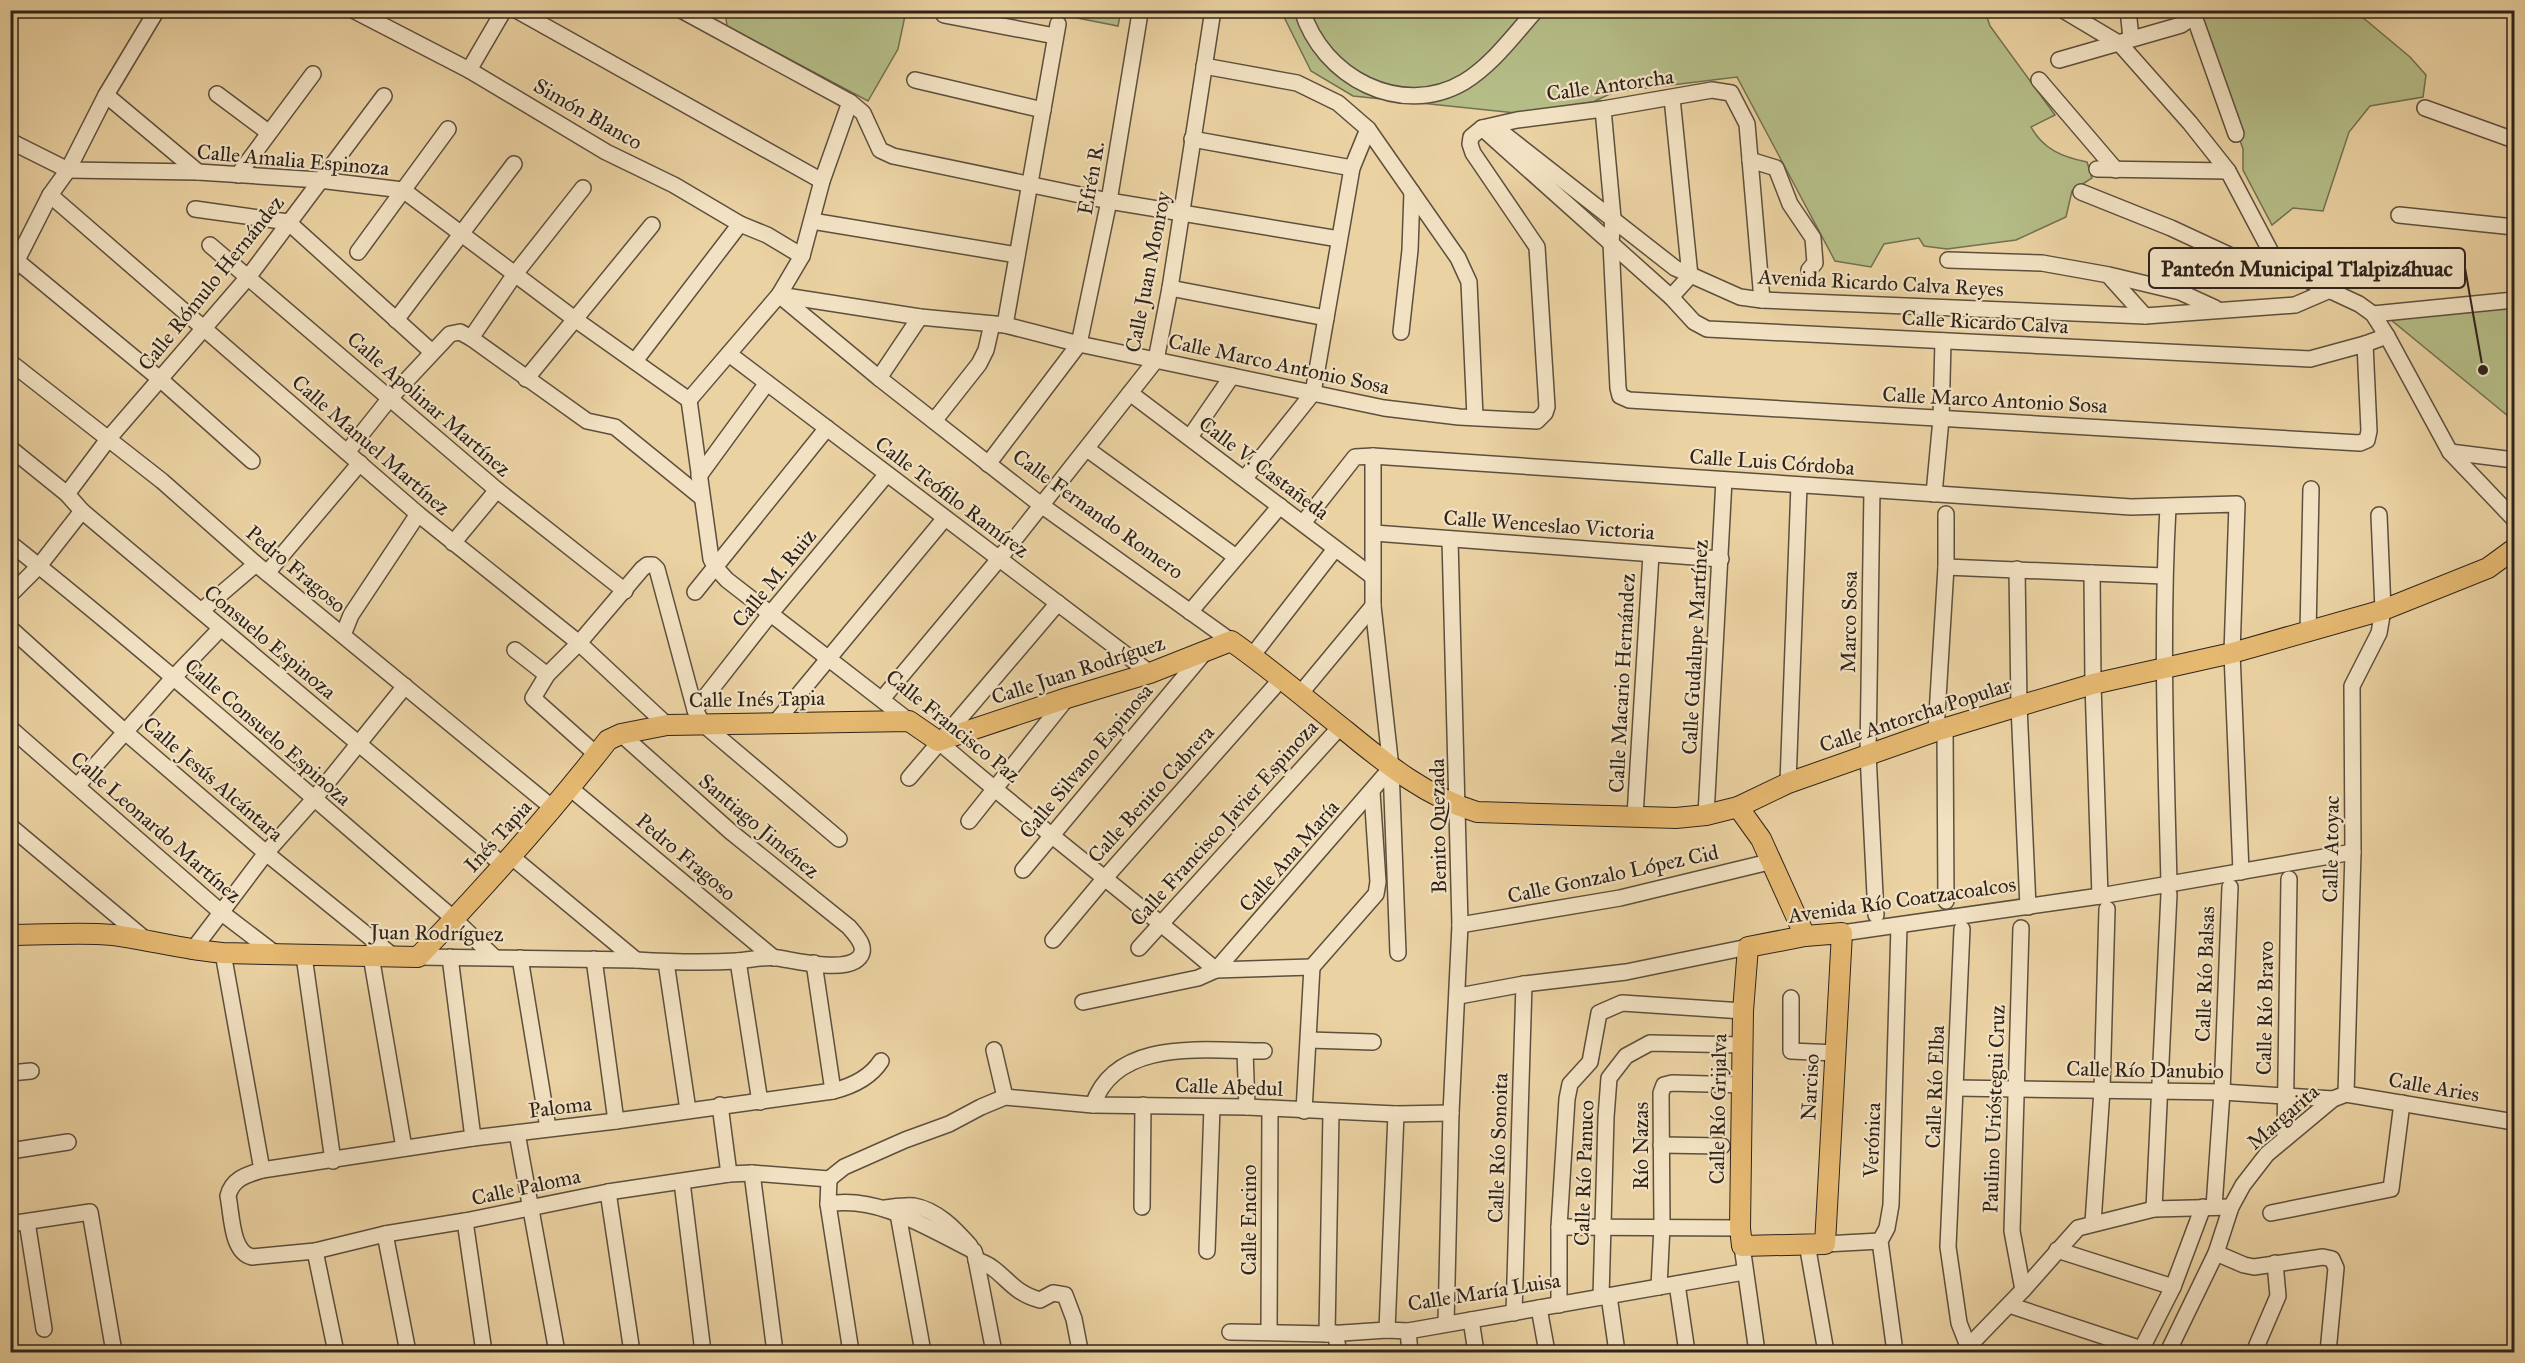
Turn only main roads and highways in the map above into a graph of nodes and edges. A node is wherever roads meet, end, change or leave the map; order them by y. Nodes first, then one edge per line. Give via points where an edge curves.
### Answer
1 (2514, 549) edge
2 (1231, 641) joint
3 (909, 721) joint
4 (938, 741) joint
5 (609, 743) joint
6 (1459, 806) joint
7 (1738, 807) junction
8 (1842, 933) joint
9 (10, 935) edge
10 (1805, 936) junction
11 (1749, 947) joint
12 (418, 957) joint
13 (1741, 1237) joint

1 - 7 main road, Calle Antorcha Popular via 2488,567 2383,610 2232,653 2093,684 1940,730 1788,783
2 - 4 main road, Calle Juan Rodríguez via 1150,673
2 - 6 main road, Calle Fernando Romero via 1391,768
3 - 4 main road, Calle Francisco Paz
3 - 5 main road, Calle Inés Tapia via 775,723 699,717
5 - 12 main road, Inés Tapia via 508,862
6 - 7 main road, Calle Antorcha Popular via 1478,812 1676,818
7 - 10 main road via 1773,861
8 - 10 main road, Avenida Río Coatzacoalcos
8 - 13 main road, Narciso via 1836,1053 1816,1244
9 - 12 main road, Juan Rodríguez via 110,935 223,953
10 - 11 main road, Avenida Río Coatzacoalcos
11 - 13 main road, Calle Río Grijalva via 1743,1011

